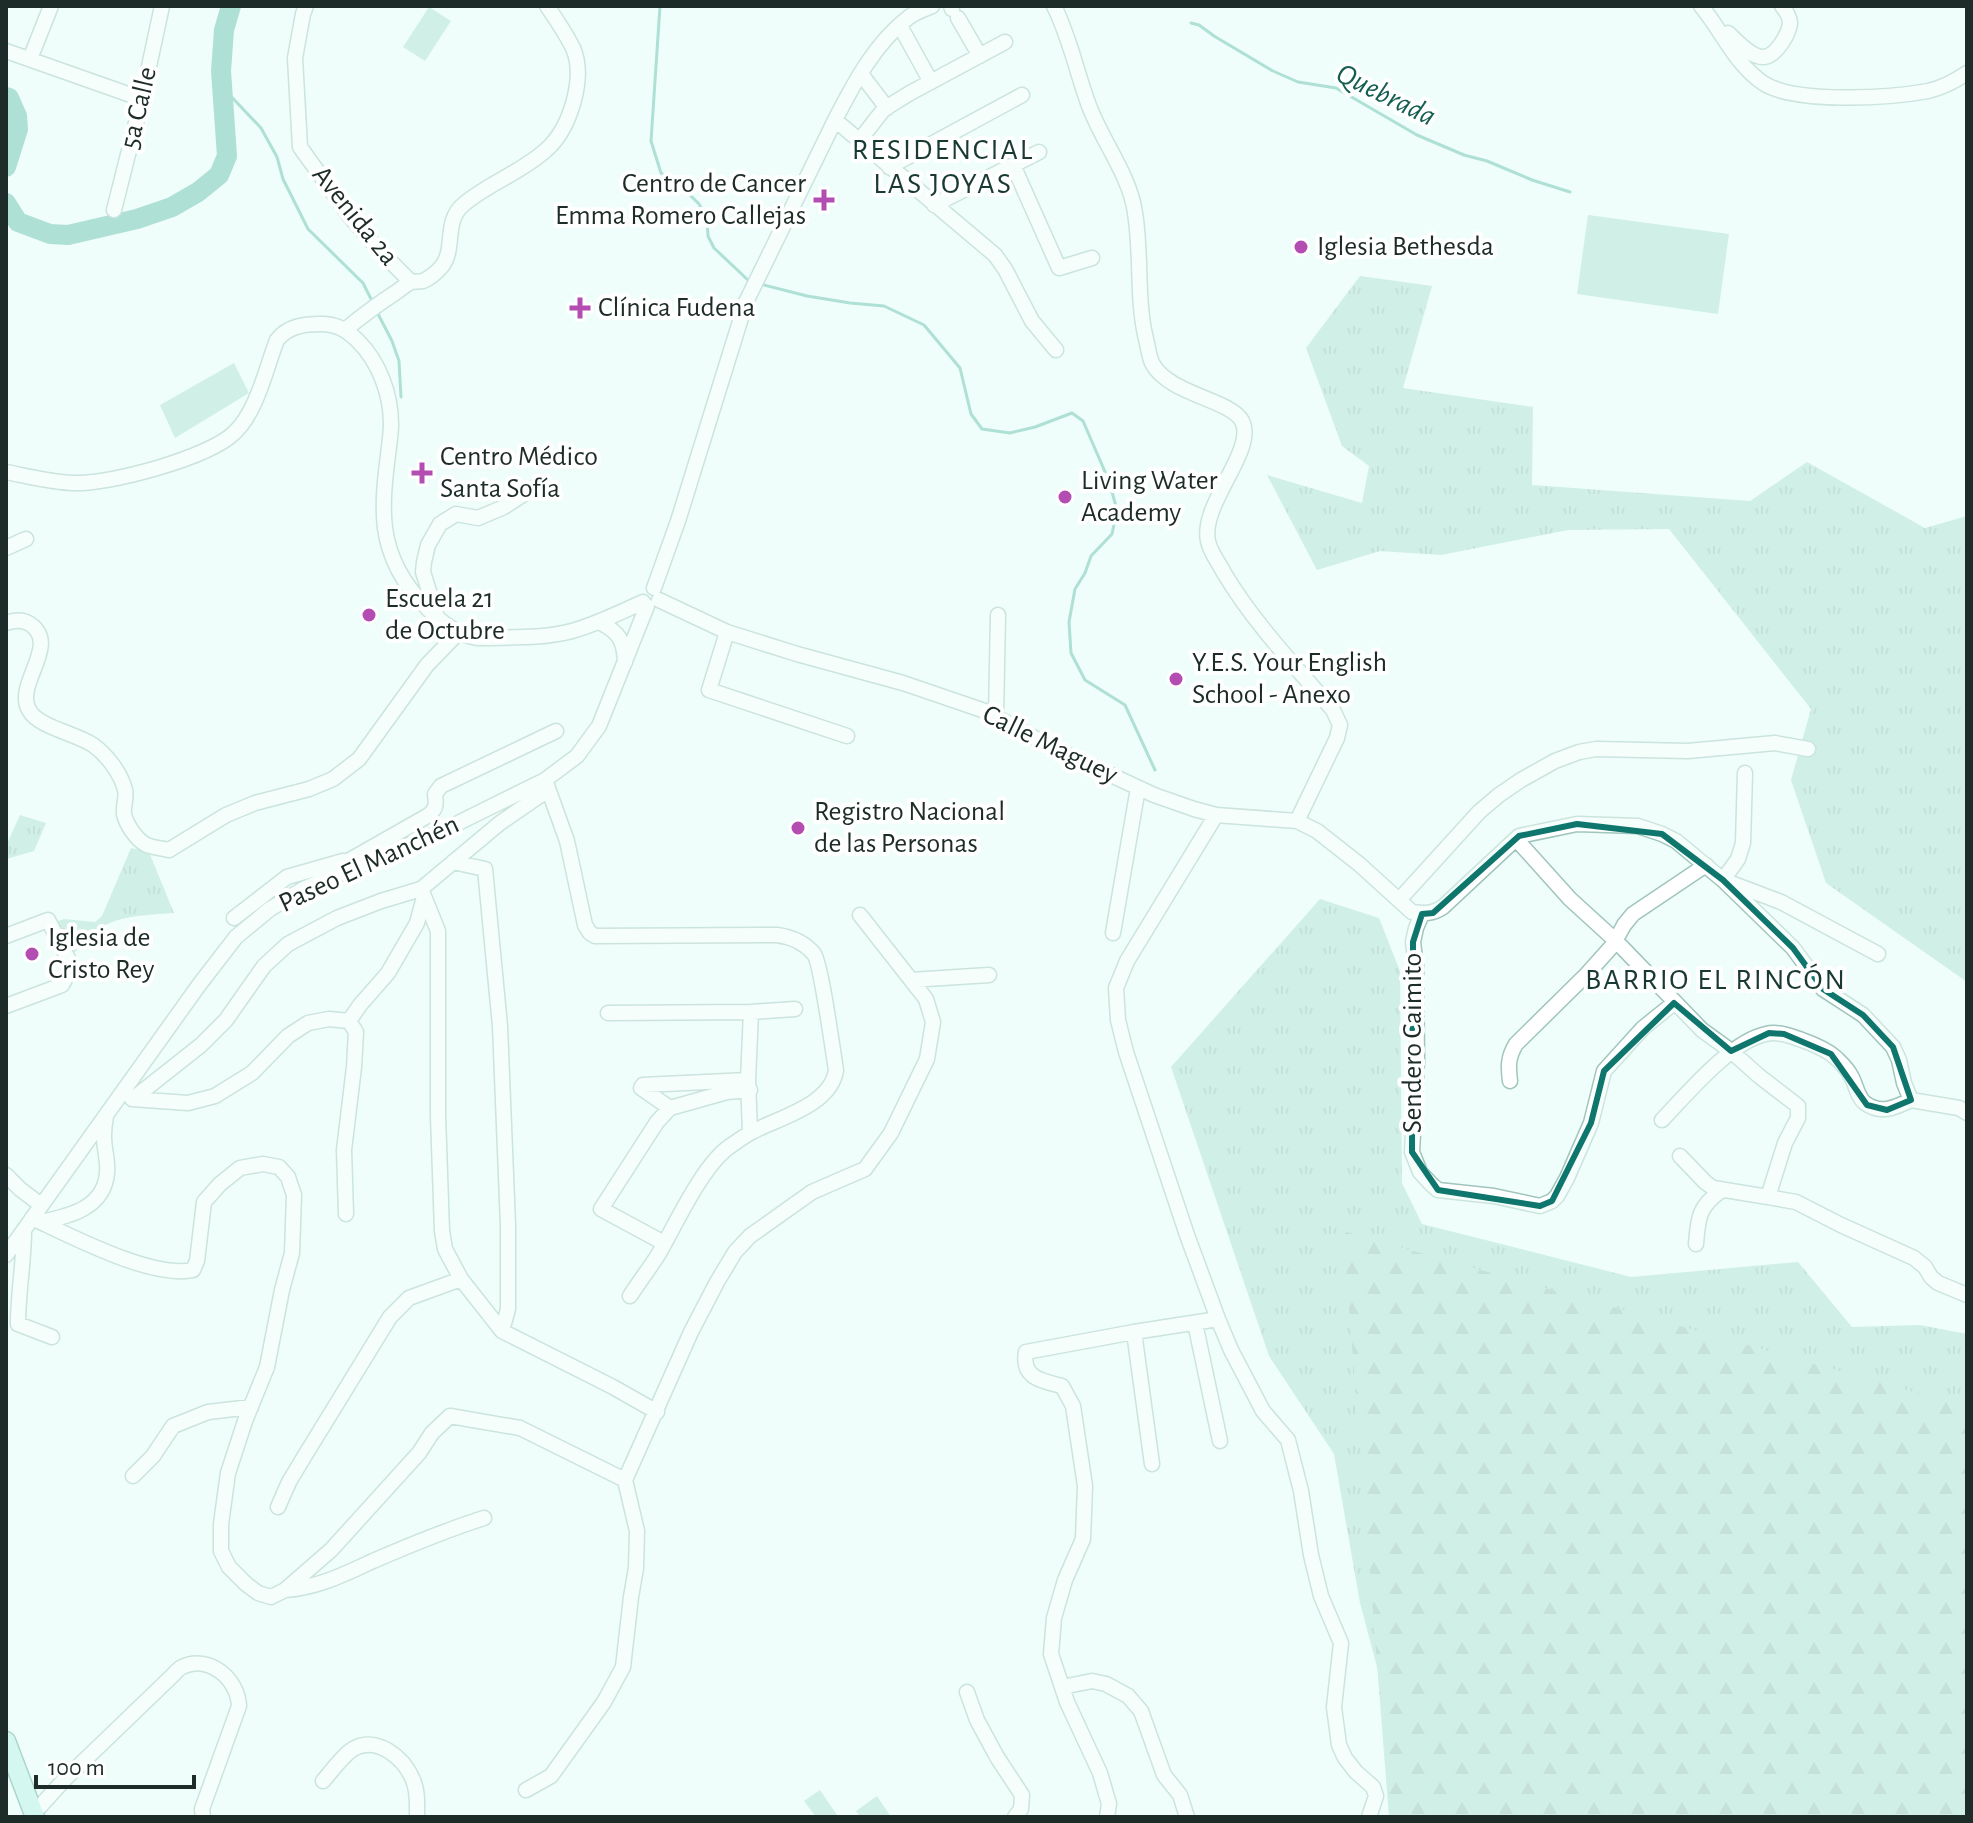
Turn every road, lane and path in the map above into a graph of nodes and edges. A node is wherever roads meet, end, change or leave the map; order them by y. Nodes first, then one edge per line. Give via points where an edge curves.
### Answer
1 (51, 6) edge
2 (162, 6) edge
3 (306, 6) edge
4 (547, 6) edge
5 (932, 6) edge
6 (1054, 6) edge
7 (1701, 6) edge
8 (1782, 6) edge
9 (954, 11) edge
10 (900, 26) junction
11 (1005, 42) dead end
12 (1736, 46) junction
13 (6, 51) edge
14 (980, 56) junction
15 (30, 59) junction
16 (1967, 73) edge
17 (861, 74) junction
18 (931, 82) junction
19 (1022, 95) dead end
20 (142, 99) junction
21 (887, 108) junction
22 (835, 120) junction
23 (859, 141) junction
24 (1039, 152) dead end
25 (1013, 165) junction
26 (889, 167) junction
27 (934, 205) junction
28 (114, 210) dead end
29 (1092, 258) dead end
30 (411, 282) junction
31 (346, 329) junction
32 (1056, 350) dead end
33 (6, 472) edge
34 (533, 488) dead end
35 (26, 539) dead end
36 (6, 548) edge
37 (651, 599) junction
38 (998, 615) dead end
39 (437, 618) junction
40 (599, 622) junction
41 (6, 623) edge
42 (727, 632) junction
43 (458, 633) junction
44 (625, 664) junction
45 (996, 717) junction
46 (556, 731) dead end
47 (847, 736) dead end
48 (1808, 749) dead end
49 (1745, 773) dead end
50 (546, 785) junction
51 (1138, 788) junction
52 (1216, 815) junction
53 (1297, 821) junction
54 (1516, 839) junction
55 (347, 860) junction
56 (453, 862) junction
57 (1706, 865) junction
58 (1723, 880) junction
59 (303, 889) junction
60 (423, 893) junction
61 (1399, 900) junction
62 (1422, 914) junction
63 (860, 915) dead end
64 (234, 918) dead end
65 (1113, 933) dead end
66 (6, 936) edge
67 (1615, 940) junction
68 (1878, 954) dead end
69 (989, 975) dead end
70 (911, 980) junction
71 (7, 1001) edge
72 (1674, 1003) junction
73 (795, 1009) dead end
74 (751, 1012) junction
75 (608, 1013) dead end
76 (349, 1021) junction
77 (1731, 1051) junction
78 (1510, 1081) dead end
79 (749, 1085) junction
80 (134, 1098) junction
81 (1911, 1100) junction
82 (111, 1106) junction
83 (670, 1108) junction
84 (1967, 1113) edge
85 (1662, 1120) dead end
86 (750, 1133) junction
87 (1680, 1156) dead end
88 (6, 1175) edge
89 (1722, 1190) junction
90 (1768, 1197) junction
91 (41, 1205) junction
92 (346, 1214) dead end
93 (32, 1223) junction
94 (664, 1243) junction
95 (1696, 1244) dead end
96 (6, 1255) edge
97 (461, 1279) junction
98 (1967, 1295) edge
99 (630, 1296) dead end
100 (1218, 1319) junction
101 (1195, 1323) junction
102 (502, 1331) junction
103 (1134, 1332) junction
104 (52, 1337) dead end
105 (251, 1407) junction
106 (657, 1412) junction
107 (1220, 1441) dead end
108 (1152, 1464) dead end
109 (133, 1476) dead end
110 (625, 1480) junction
111 (278, 1507) dead end
112 (484, 1518) dead end
113 (285, 1590) junction
114 (1062, 1687) junction
115 (967, 1692) dead end
116 (6, 1741) edge
117 (323, 1781) dead end
118 (526, 1790) dead end
119 (34, 1815) edge
120 (203, 1817) edge
121 (417, 1817) edge
122 (1015, 1817) edge
123 (1107, 1817) edge
124 (1187, 1817) edge
125 (1369, 1817) edge

1 - 15 street
2 - 20 street, 5a Calle
3 - 30 street, Avenida 2a via 295,58 300,147 351,218
4 - 30 street via 576,60 577,87 562,131 534,160 461,206 445,263 427,279
5 - 10 street, Paseo El Manchén
6 - 53 street via 1088,104 1130,188 1142,323 1152,363 1165,377 1230,409 1242,422 1244,438 1210,515 1208,541 1241,600 1340,725
7 - 12 street
8 - 12 street via 1789,28 1769,56
9 - 14 street
10 - 17 street, Paseo El Manchén via 876,49
10 - 18 street
11 - 14 street
12 - 16 street via 1746,68 1765,84 1797,95 1930,90
13 - 15 street
14 - 18 street
15 - 20 street
17 - 21 street
17 - 22 street, Paseo El Manchén
18 - 21 street
19 - 26 street
20 - 28 street, 5a Calle
21 - 23 street
22 - 23 street
22 - 37 street, Paseo El Manchén via 746,302
23 - 26 street
24 - 25 street
25 - 27 street
25 - 29 street via 1059,268
26 - 27 street
27 - 32 street via 995,255 1032,321
30 - 31 street
31 - 33 street via 324,324 284,332 250,413 215,447 151,470 98,481 72,483
31 - 39 street via 370,354 384,385 391,424 383,499 394,561
34 - 39 street via 478,518 456,514 440,524 428,545 423,572
35 - 36 street
37 - 40 street
37 - 42 street, Calle Maguey
37 - 44 street, Paseo El Manchén
38 - 45 street
39 - 43 street
40 - 43 street via 539,637 478,638
40 - 44 street via 620,639
41 - 43 street via 27,622 40,641 26,688 26,707 33,718 95,746 121,780 124,816 133,834 145,845 169,850 226,815 333,779 359,759 427,665
42 - 45 street, Calle Maguey via 903,683
42 - 47 street via 709,690
44 - 50 street, Paseo El Manchén via 599,726
45 - 51 street, Calle Maguey
46 - 55 street via 441,786 435,810
48 - 61 street via 1775,743 1688,751 1579,752 1499,795
49 - 58 street via 1743,843
50 - 56 street
50 - 59 street, Paseo El Manchén
50 - 86 street via 567,841 590,933 777,935 801,942 817,956 834,1081 822,1096
51 - 52 street, Calle Maguey
51 - 65 street
52 - 53 street, Calle Maguey
52 - 100 street via 1116,988 1126,1052
53 - 61 street, Calle Maguey via 1328,839
54 - 57 street via 1577,824 1638,826 1676,841
54 - 62 street via 1443,907
54 - 67 street
55 - 59 street
55 - 64 street via 287,877
56 - 60 street
56 - 102 street via 485,869 490,913 508,1225 508,1309
57 - 58 street
57 - 67 street via 1633,914
58 - 68 street via 1781,902
58 - 81 street via 1793,948 1823,989 1863,1015 1893,1047
59 - 82 street, Paseo El Manchén via 236,937
60 - 76 street via 417,923 388,973
60 - 80 street via 381,901 288,944 264,966 226,1020
60 - 97 street via 438,931 442,1231
61 - 62 street, Calle Maguey
62 - 72 street, Sendero Caimito via 1413,942 1417,1060 1412,1152 1420,1172 1438,1190 1547,1205 1557,1196 1591,1123 1604,1071
63 - 70 street
66 - 71 street via 48,920 72,966 62,985
67 - 72 street
67 - 78 street via 1516,1044 1508,1064
69 - 70 street
70 - 106 street via 926,999 933,1022 927,1059 891,1133 865,1169 812,1192 735,1252 691,1332
72 - 77 street
73 - 74 street
74 - 75 street
74 - 79 street
76 - 80 street via 308,1023 252,1073 215,1096 188,1103
76 - 92 street via 356,1032 344,1150
77 - 81 street via 1755,1037 1784,1034 1831,1054 1845,1066 1867,1105 1887,1110
77 - 85 street
77 - 90 street via 1798,1106
79 - 83 street
79 - 83 street via 643,1085
79 - 86 street
80 - 82 street
81 - 84 street
82 - 91 street, Paseo El Manchén
82 - 93 street via 103,1191 67,1217
83 - 94 street via 601,1209
86 - 94 street via 709,1169
87 - 89 street via 1705,1182
88 - 91 street
89 - 90 street
89 - 95 street via 1698,1217
90 - 98 street via 1796,1202 1914,1258 1938,1283
91 - 93 street, Paseo El Manchén
93 - 96 street, Paseo El Manchén
93 - 104 street via 18,1324
93 - 105 street via 133,1262 193,1270 204,1202 240,1168 279,1167 294,1195 292,1253 267,1367
94 - 99 street
97 - 102 street
97 - 111 street via 409,1298 390,1317
100 - 101 street
100 - 125 street via 1263,1411 1288,1440 1321,1596 1341,1643 1334,1707 1339,1745 1373,1787 1376,1796
101 - 103 street
101 - 107 street
102 - 106 street
103 - 108 street
103 - 114 street via 1026,1352 1026,1367 1036,1379 1062,1386 1073,1406 1085,1486 1083,1539 1054,1618 1051,1654
105 - 109 street via 208,1412 173,1426
105 - 113 street via 228,1473 221,1551 229,1567 258,1593 271,1597
106 - 110 street
110 - 113 street via 520,1428 450,1416 331,1550
110 - 118 street via 637,1531 623,1667 551,1776
112 - 113 street via 340,1577
114 - 123 street via 1100,1773 1109,1804
114 - 124 street via 1092,1681 1128,1696 1141,1711 1164,1775 1180,1795
115 - 122 street via 977,1720 1022,1795
116 - 119 main road
117 - 121 street via 351,1750 376,1745 391,1752 412,1778
119 - 120 street via 172,1676 183,1666 199,1664 224,1674 234,1685 239,1706

